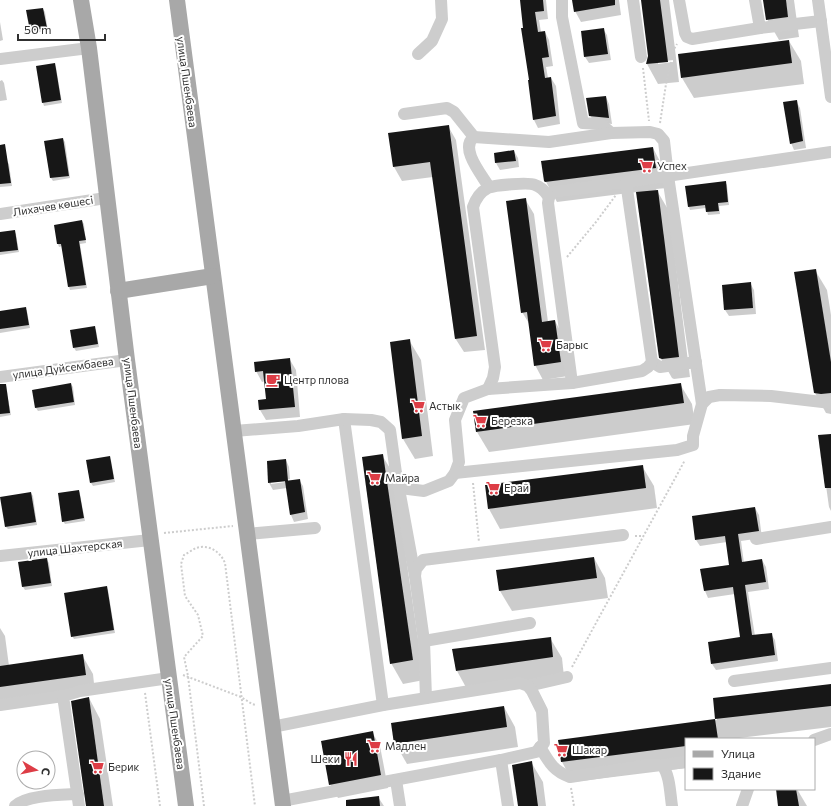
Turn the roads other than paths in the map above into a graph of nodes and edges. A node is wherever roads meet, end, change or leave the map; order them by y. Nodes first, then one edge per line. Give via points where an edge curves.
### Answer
1 (81, 0) edge
2 (177, 0) edge
3 (441, 0) edge
4 (562, 0) edge
5 (633, 0) edge
6 (679, 0) edge
7 (755, 0) edge
8 (818, 0) edge
9 (821, 21) junction
10 (760, 28) junction
11 (89, 48) junction
12 (418, 54) dead end
13 (641, 57) road end
14 (0, 59) edge
15 (831, 97) edge
16 (404, 114) dead end
17 (611, 133) junction
18 (474, 137) junction
19 (831, 152) edge
20 (668, 176) junction
21 (626, 182) junction
22 (489, 187) junction
23 (549, 197) junction
24 (106, 198) junction
25 (0, 214) edge
26 (213, 276) junction
27 (118, 291) junction
28 (127, 360) junction
29 (652, 362) junction
30 (696, 362) junction
31 (0, 377) edge
32 (572, 383) junction
33 (488, 390) junction
34 (831, 403) edge
35 (702, 404) junction
36 (344, 419) junction
37 (234, 431) junction
38 (396, 473) junction
39 (455, 474) junction
40 (831, 527) edge
41 (316, 528) dead end
42 (247, 529) junction
43 (623, 535) dead end
44 (150, 538) junction
45 (756, 539) dead end
46 (0, 556) edge
47 (415, 576) junction
48 (530, 623) dead end
49 (424, 642) junction
50 (831, 668) edge
51 (169, 675) junction
52 (567, 677) road end
53 (734, 681) dead end
54 (528, 686) junction
55 (63, 696) junction
56 (426, 698) junction
57 (0, 705) edge
58 (383, 705) junction
59 (272, 727) junction
60 (831, 734) edge
61 (815, 740) edge
62 (540, 747) junction
63 (501, 760) junction
64 (685, 762) edge
65 (662, 765) junction
66 (396, 780) junction
67 (748, 790) edge
68 (78, 794) junction
69 (282, 803) edge
70 (14, 806) edge
71 (79, 806) edge
72 (186, 806) edge
73 (400, 806) edge
74 (508, 806) edge
75 (672, 806) edge
76 (742, 806) edge

1 - 11 main road, улица Пшенбаева
2 - 26 main road, улица Пшенбаева
3 - 12 street via 442,19 432,41
4 - 17 street via 562,17 583,123 601,124
5 - 13 street
6 - 10 street via 684,33 692,39
7 - 10 street
8 - 9 street
9 - 10 street
9 - 15 street
11 - 14 street
11 - 24 main road, улица Пшенбаева
16 - 18 street via 447,108 454,112
17 - 18 street via 549,142
17 - 20 street via 654,133 664,141
18 - 22 street via 468,146 470,154
19 - 20 street
20 - 21 street
20 - 30 street
21 - 23 street via 553,192
21 - 29 street
22 - 23 street via 527,183 544,189
22 - 33 street via 477,197 473,207 495,367
23 - 32 street
24 - 25 street, Лихачев көшесі
24 - 27 main road, улица Пшенбаева
26 - 27 main road
26 - 37 main road, улица Пшенбаева
27 - 28 main road, улица Пшенбаева
28 - 31 street, улица Дуйсембаева
28 - 44 main road, улица Пшенбаева
29 - 30 street via 660,367
29 - 32 street via 642,371
30 - 35 street
32 - 33 street
33 - 39 street via 464,398 458,409 454,428 459,462
34 - 35 street via 771,396 720,395 709,397
35 - 39 street via 693,445 677,450
36 - 37 street
36 - 38 street via 381,422 390,430
36 - 58 street
37 - 42 main road, улица Пшенбаева
38 - 39 street via 401,484 408,490 424,491 449,482
38 - 47 street
40 - 45 street
41 - 42 street
42 - 59 main road, улица Пшенбаева
43 - 47 street via 423,560 416,569
44 - 46 street, улица Шахтерская
44 - 51 main road, улица Пшенбаева
47 - 49 street
48 - 49 street
49 - 56 street
50 - 53 street
51 - 55 street
51 - 72 main road, улица Пшенбаева
52 - 54 street
54 - 56 street via 520,683
54 - 62 street via 542,712 544,743
55 - 57 street
55 - 68 street
56 - 58 street
58 - 59 street
59 - 69 main road, улица Пшенбаева
60 - 61 street
62 - 63 street via 536,752
62 - 65 street via 559,773 570,777
63 - 66 street
63 - 74 street
64 - 65 street
65 - 75 street via 666,770
66 - 69 street
66 - 73 street
67 - 76 street
68 - 70 street via 27,799
68 - 71 street

